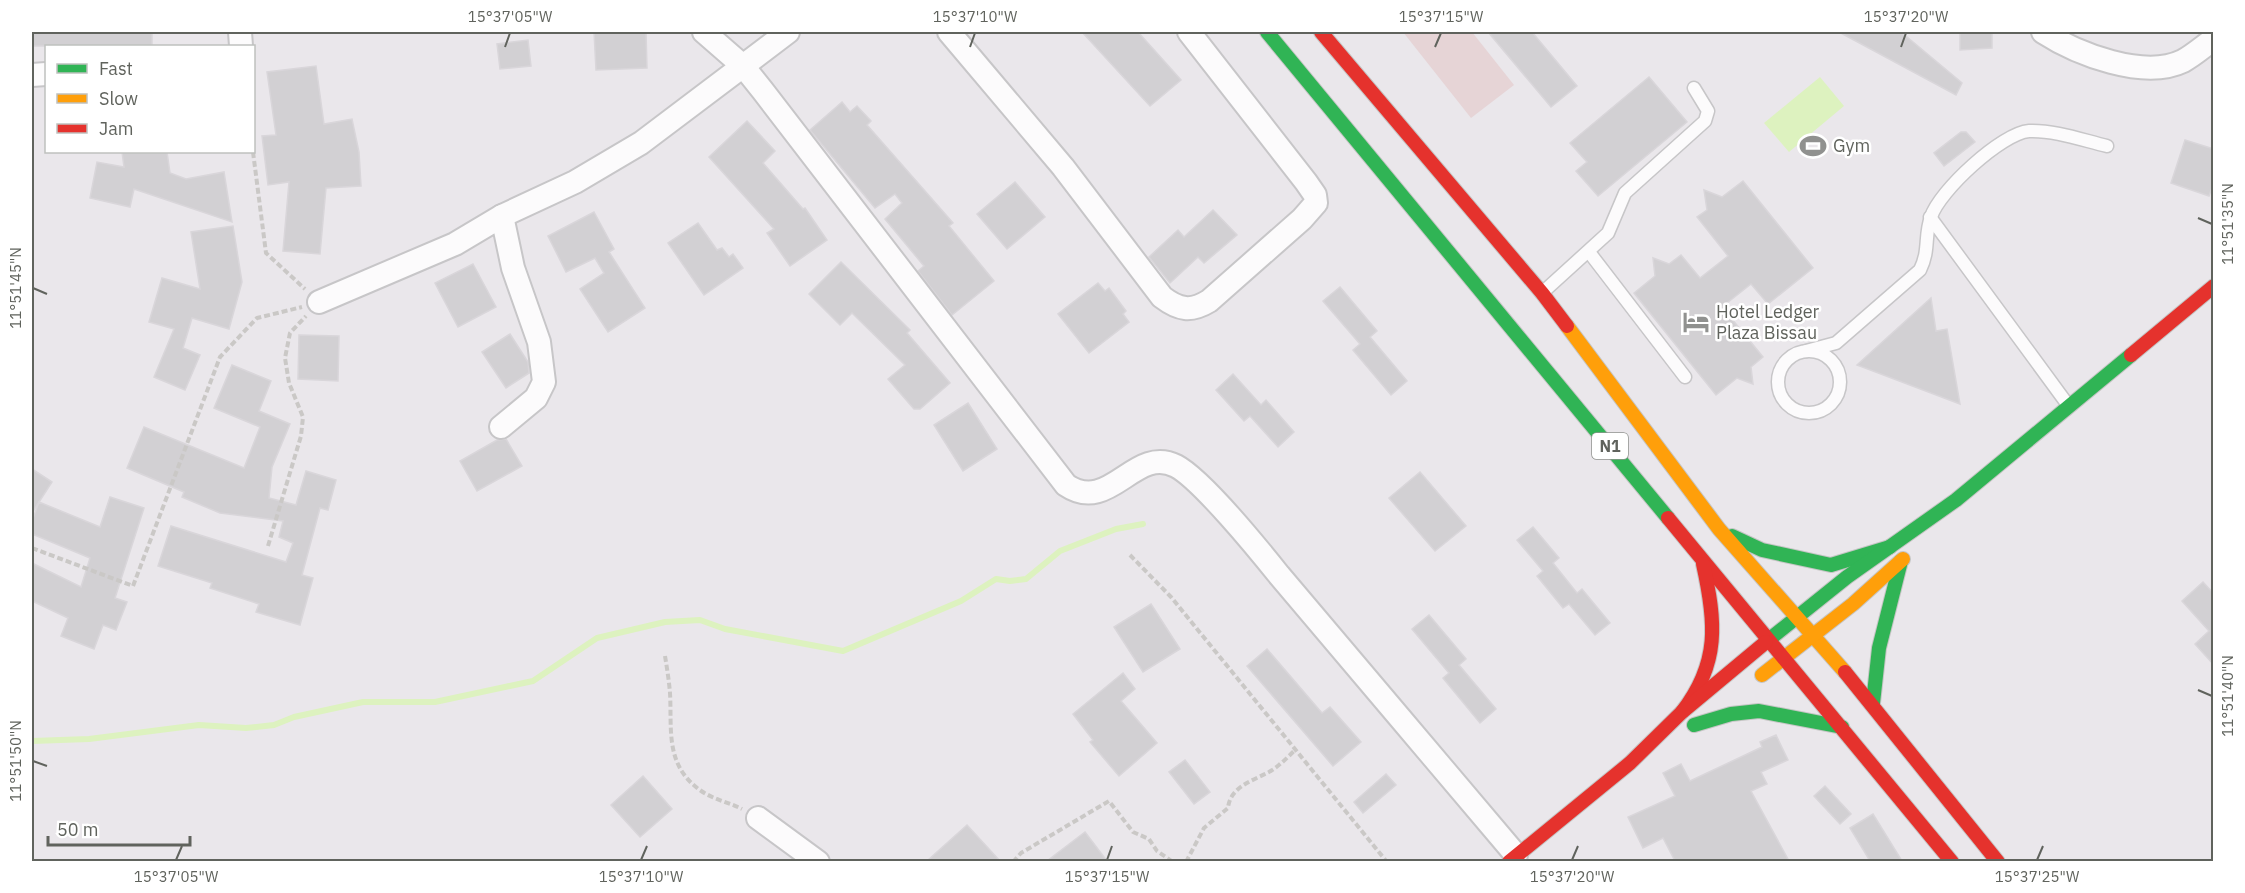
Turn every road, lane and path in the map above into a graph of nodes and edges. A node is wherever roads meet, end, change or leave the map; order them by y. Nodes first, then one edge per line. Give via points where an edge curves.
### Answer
1 (704, 32) edge
2 (788, 32) edge
3 (949, 32) edge
4 (1189, 32) edge
5 (1267, 32) edge
6 (1321, 32) edge
7 (2043, 32) edge
8 (2214, 39) edge
9 (743, 66) junction
10 (1694, 88) dead end
11 (2107, 146) dead end
12 (252, 153) edge
13 (502, 216) junction
14 (1930, 217) junction
15 (1589, 252) junction
16 (2214, 286) edge
17 (1542, 294) junction
18 (319, 302) junction
19 (1806, 351) junction
20 (1685, 377) dead end
21 (2069, 406) junction
22 (501, 427) dead end
23 (1956, 500) junction
24 (1719, 529) junction
25 (268, 546) dead end
26 (1890, 547) junction
27 (32, 548) edge
28 (1130, 555) dead end
29 (1701, 556) junction
30 (1901, 561) junction
31 (1797, 616) junction
32 (1813, 634) junction
33 (1768, 641) junction
34 (665, 656) dead end
35 (1784, 658) junction
36 (1748, 685) dead end
37 (1730, 698) dead end
38 (1873, 703) junction
39 (1682, 712) junction
40 (1694, 725) junction
41 (1842, 727) junction
42 (1295, 750) junction
43 (1630, 763) junction
44 (758, 818) joint
45 (1512, 858) edge
46 (818, 861) edge
47 (1013, 861) edge
48 (1173, 861) edge
49 (1186, 861) edge
50 (1386, 861) edge
51 (1952, 861) edge
52 (1998, 861) edge

1 - 9 street
2 - 9 street
3 - 4 street via 1063,167 1162,297 1184,310 1209,301 1316,203 1306,182
5 - 29 main road, N1
6 - 17 main road, N1
7 - 8 street via 2096,57 2149,68 2183,60
9 - 13 street via 622,155
9 - 45 street via 1066,485 1078,494 1093,495 1142,466 1161,461 1178,466 1258,550
10 - 15 lane via 1708,111 1705,122 1625,193 1608,233
11 - 14 lane via 2028,131 2009,138 1950,186
12 - 18 path via 266,253
13 - 18 street via 455,244
13 - 22 street via 513,268 539,342 544,382 536,398
14 - 19 lane via 1927,255 1920,270 1836,343
14 - 21 lane
15 - 17 lane
15 - 20 lane
16 - 21 main road
17 - 24 main road, N1
18 - 25 path via 290,333 285,358 289,383 303,417 301,436
18 - 27 path via 257,318 220,357 133,586
19 - 19 lane via 1783,364 1778,380 1780,395 1791,407 1813,413 1823,410 1836,396 1839,375 1833,362
21 - 23 main road
23 - 26 main road
23 - 30 main road
24 - 26 main road via 1762,550 1831,565
24 - 31 main road, N1
26 - 31 main road
28 - 42 path via 1171,597
29 - 33 main road, N1
29 - 39 main road via 1712,600 1711,652 1702,684
30 - 32 main road
30 - 38 main road via 1881,625 1874,663
31 - 32 main road, N1
31 - 33 main road
32 - 35 main road
32 - 38 main road, N1
33 - 35 main road, N1
33 - 39 main road
34 - 44 path via 670,694 669,740 679,765 694,786
35 - 36 main road
35 - 41 main road, N1
37 - 40 main road
38 - 52 main road, N1
39 - 43 main road
40 - 41 main road via 1759,711
40 - 43 main road
41 - 51 main road, N1
42 - 49 path via 1270,771 1236,789 1228,800 1228,808 1204,828
42 - 50 path
43 - 45 main road
44 - 46 street
47 - 48 path via 1109,801 1133,832 1149,839 1157,851

